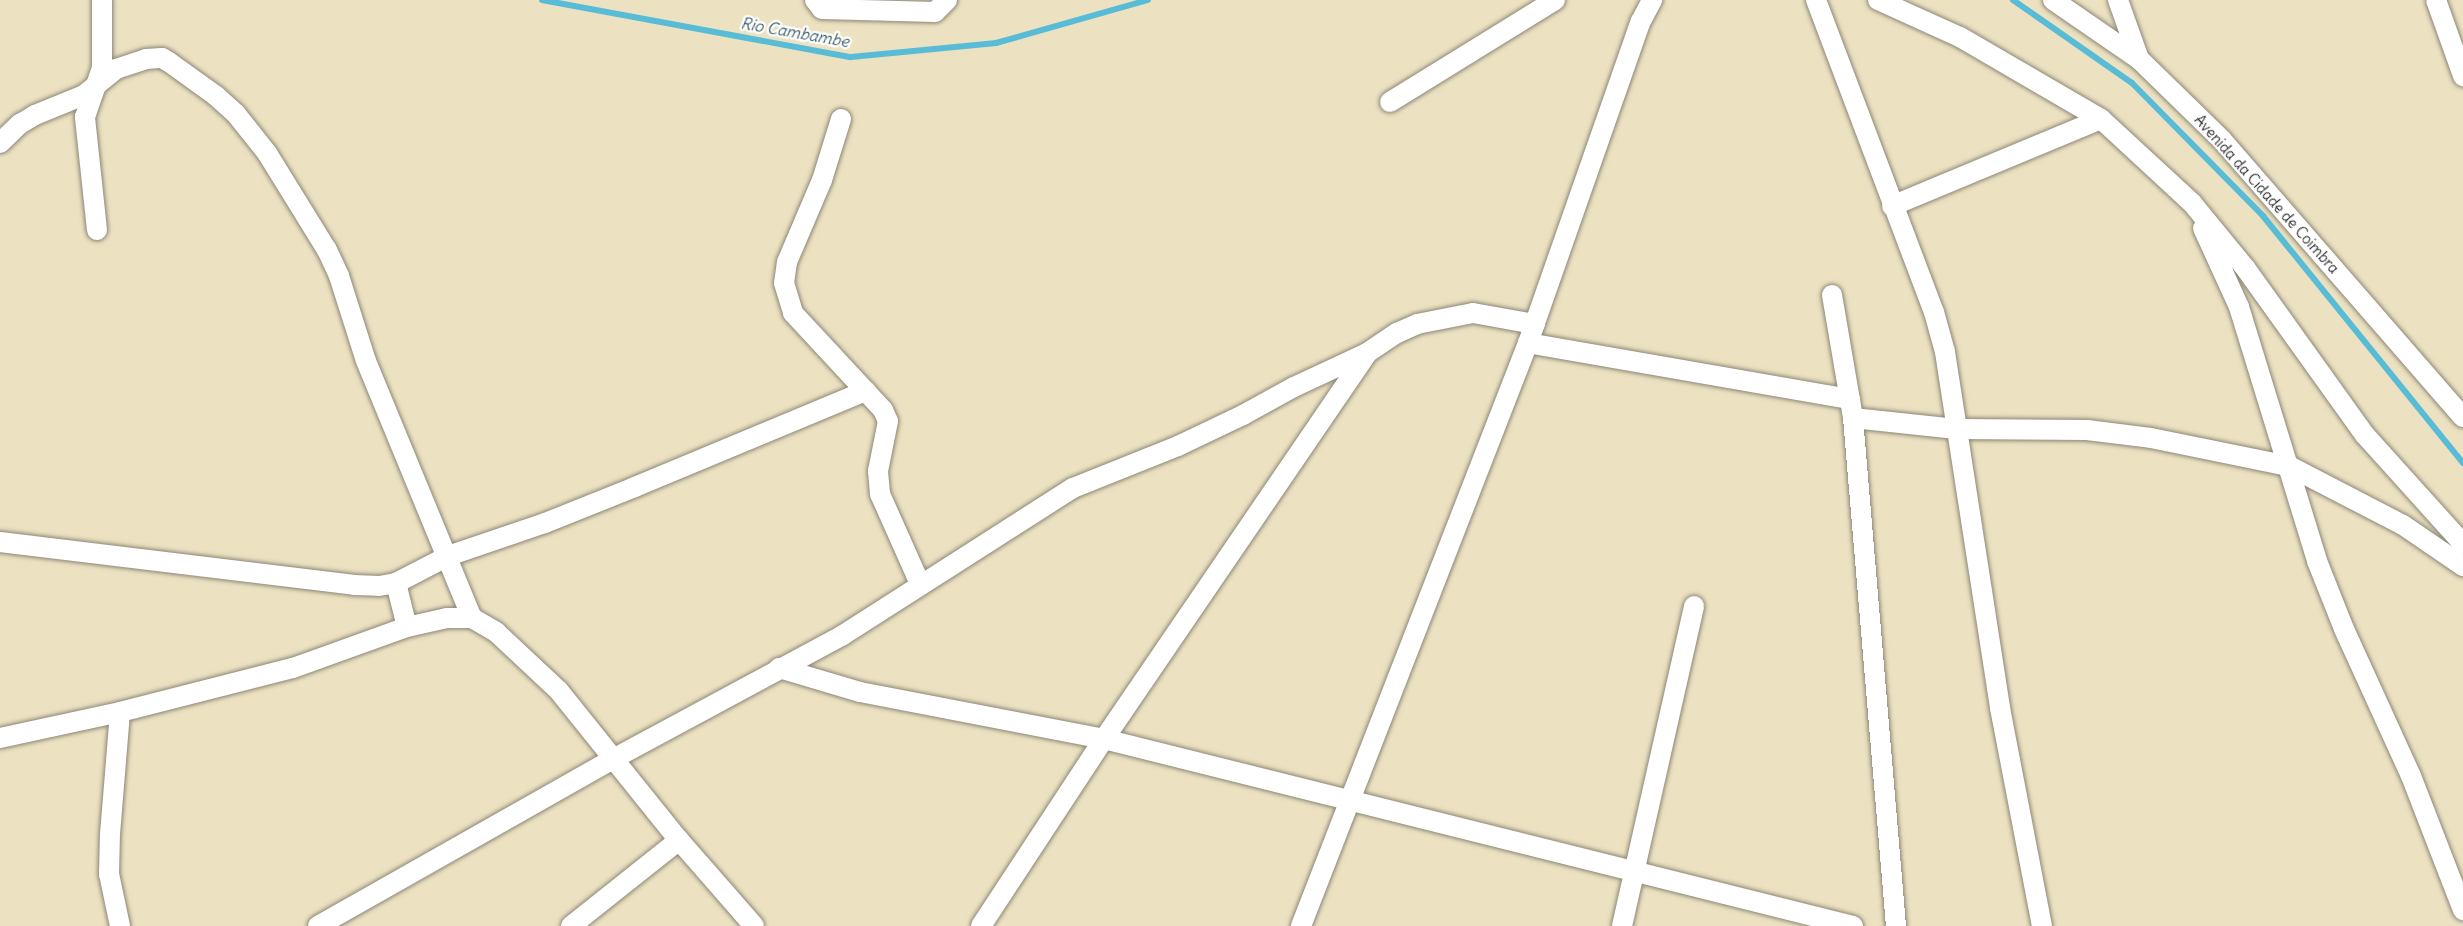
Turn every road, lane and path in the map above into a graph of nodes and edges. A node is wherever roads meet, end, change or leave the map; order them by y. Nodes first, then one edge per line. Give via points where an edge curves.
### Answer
1 (102, 0) edge
2 (815, 0) edge
3 (947, 0) edge
4 (1555, 0) edge
5 (1652, 0) edge
6 (1815, 0) edge
7 (1878, 0) edge
8 (2053, 0) edge
9 (2118, 0) edge
10 (2436, 0) edge
11 (2139, 60) junction
12 (2463, 76) edge
13 (98, 84) junction
14 (1390, 102) dead end
15 (2101, 118) junction
16 (841, 119) dead end
17 (0, 143) edge
18 (2192, 203) junction
19 (1892, 206) junction
20 (98, 230) dead end
21 (1832, 295) dead end
22 (1535, 324) junction
23 (1528, 343) junction
24 (1367, 353) junction
25 (866, 391) junction
26 (1852, 408) junction
27 (2460, 415) edge
28 (1956, 429) junction
29 (2289, 466) junction
30 (0, 542) edge
31 (2463, 544) edge
32 (448, 556) junction
33 (2463, 566) edge
34 (396, 583) junction
35 (920, 584) junction
36 (1694, 606) dead end
37 (471, 618) junction
38 (407, 627) junction
39 (779, 668) junction
40 (120, 712) junction
41 (0, 738) edge
42 (1104, 739) junction
43 (613, 759) junction
44 (1350, 801) junction
45 (679, 840) junction
46 (1635, 871) junction
47 (2463, 910) edge
48 (120, 926) edge
49 (318, 926) edge
50 (571, 926) edge
51 (754, 926) edge
52 (981, 926) edge
53 (1301, 926) edge
54 (1622, 926) edge
55 (1853, 926) edge
56 (1896, 926) edge
57 (2042, 926) edge

1 - 13 street via 102,68
2 - 3 street via 822,9 935,12
4 - 14 street
5 - 22 street via 1641,21
6 - 19 street
7 - 15 street via 1960,37
8 - 11 street, Avenida da Cidade de Coimbra
9 - 11 street
10 - 12 street
11 - 27 street, Avenida da Cidade de Coimbra via 2222,140
13 - 17 street via 20,124
13 - 20 street via 86,117
13 - 32 street via 130,62 162,58 236,114 267,153 327,249 375,381
15 - 18 street
15 - 19 street
16 - 25 street via 822,180 787,262 784,283 793,314
18 - 29 street via 2239,307
18 - 31 street via 2246,268 2365,435
19 - 28 street via 1936,322 1951,384
21 - 26 street
22 - 23 street
22 - 24 street via 1473,313 1445,317 1397,333
23 - 26 street
23 - 44 street
24 - 35 street via 1178,446 1073,488
24 - 42 street
25 - 32 street via 566,515
25 - 35 street via 888,421 878,471 880,494
26 - 28 street
26 - 56 street
28 - 29 street via 2087,430 2151,438
28 - 57 street via 2000,708
29 - 33 street via 2403,525
29 - 47 street via 2344,629 2412,776
30 - 34 street via 354,585
32 - 34 street
32 - 37 street
34 - 38 street
35 - 39 street via 843,635
36 - 46 street
37 - 38 street via 447,618
37 - 43 street via 496,632 559,691
38 - 40 street via 293,668
39 - 42 street via 860,692
39 - 43 street
40 - 41 street
40 - 48 street via 110,874
42 - 44 street
42 - 52 street
43 - 45 street
43 - 49 street
44 - 46 street
44 - 53 street
45 - 50 street
45 - 51 street
46 - 54 street
46 - 55 street

